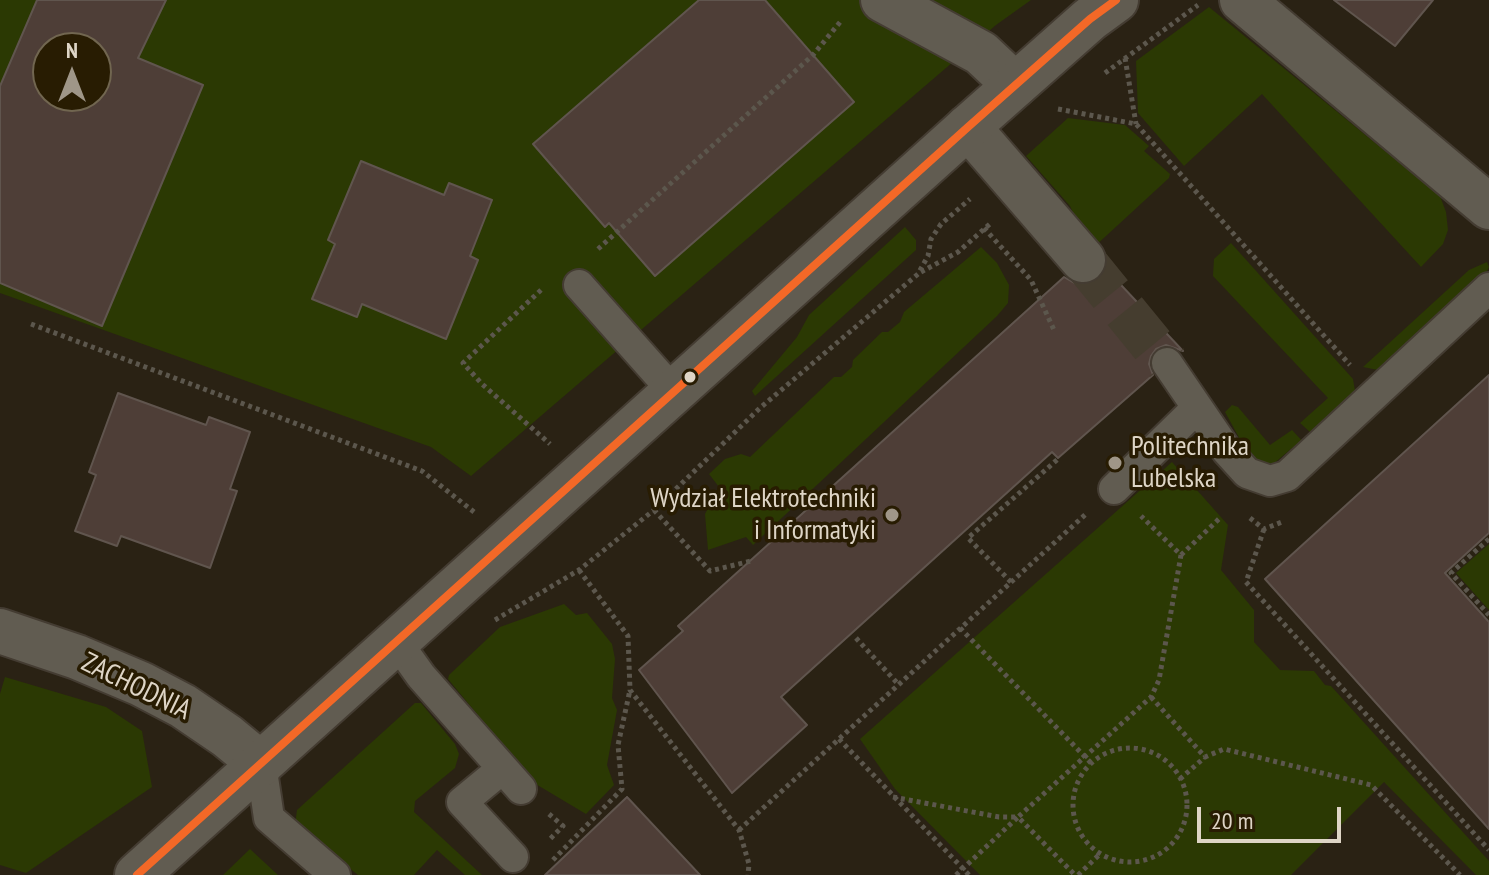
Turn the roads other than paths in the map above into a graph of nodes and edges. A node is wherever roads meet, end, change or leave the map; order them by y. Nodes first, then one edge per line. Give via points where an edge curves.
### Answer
1 (883, 0) edge
2 (1116, 0) edge
3 (1242, 0) edge
4 (1015, 85) junction
5 (968, 127) junction
6 (1489, 207) edge
7 (1083, 260) tunnel mouth
8 (582, 272) road end
9 (1489, 288) edge
10 (1167, 363) tunnel mouth
11 (673, 391) junction
12 (1197, 408) junction
13 (1114, 489) road end
14 (0, 631) edge
15 (396, 641) junction
16 (261, 764) junction
17 (513, 857) dead end
18 (137, 875) edge
19 (335, 875) edge

1 - 4 street via 981,53
2 - 4 street
3 - 6 street
4 - 5 street
5 - 7 street
5 - 11 street
8 - 11 lane
9 - 12 lane via 1287,476 1270,481 1247,473
10 - 12 lane
11 - 15 street
12 - 13 lane
14 - 16 street, ZACHODNIA via 141,684 183,706
15 - 16 street
15 - 17 lane via 511,779 462,802
16 - 18 street
16 - 19 lane via 269,818

